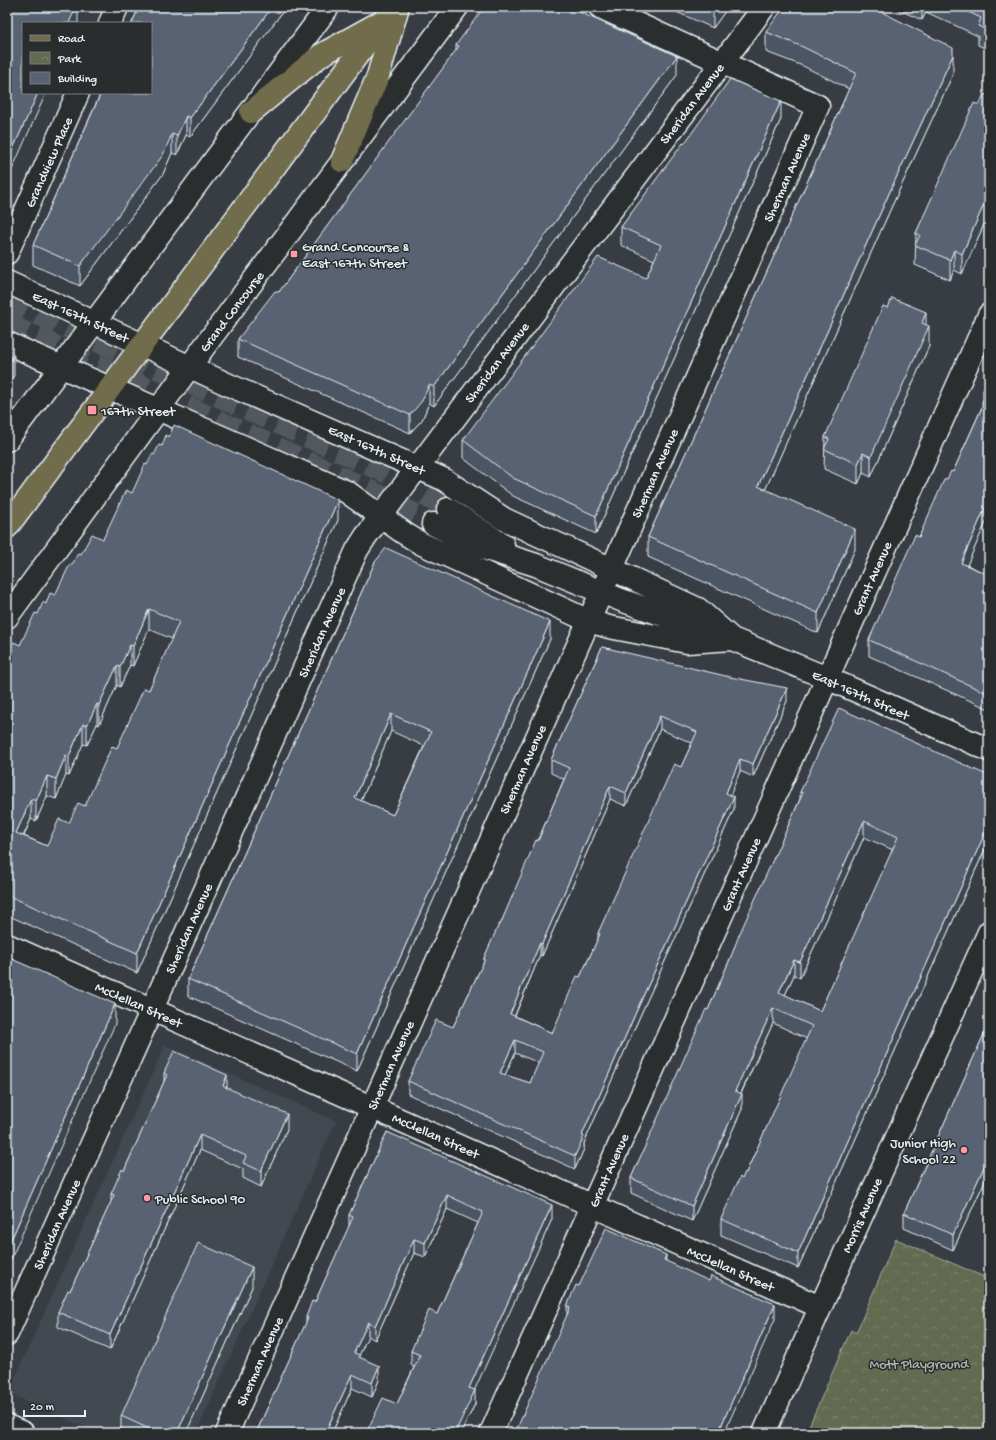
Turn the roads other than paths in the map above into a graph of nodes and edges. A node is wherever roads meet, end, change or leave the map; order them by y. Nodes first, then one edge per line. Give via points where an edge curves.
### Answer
1 (117, 7) edge
2 (328, 7) edge
3 (457, 7) edge
4 (600, 7) edge
5 (764, 7) edge
6 (391, 11) edge
7 (110, 22) edge
8 (723, 62) junction
9 (78, 94) edge
10 (251, 112) junction
11 (342, 161) junction
12 (7, 253) edge
13 (7, 282) edge
14 (989, 316) edge
15 (94, 322) junction
16 (7, 343) edge
17 (142, 345) junction
18 (190, 366) junction
19 (61, 367) junction
20 (110, 388) junction
21 (158, 410) junction
22 (7, 440) edge
23 (417, 466) junction
24 (380, 514) junction
25 (440, 516) tunnel mouth
26 (7, 527) edge
27 (611, 569) junction
28 (600, 592) junction
29 (7, 617) edge
30 (589, 620) junction
31 (732, 640) junction
32 (826, 678) junction
33 (989, 750) edge
34 (989, 932) edge
35 (7, 945) edge
36 (152, 1010) junction
37 (372, 1106) junction
38 (592, 1206) junction
39 (820, 1307) junction
40 (7, 1334) edge
41 (7, 1426) edge
42 (23, 1433) edge
43 (227, 1433) edge
44 (491, 1433) edge
45 (764, 1433) edge

1 - 7 street
2 - 10 street
3 - 11 street, Grand Concourse
4 - 8 street
5 - 8 street, Sheridan Avenue
6 - 10 main road via 321,55
6 - 11 main road via 378,76
6 - 17 main road
8 - 23 street, Sheridan Avenue
8 - 27 street, Sherman Avenue via 818,106
9 - 12 street, Grandview Place
10 - 15 street
11 - 18 street, Grand Concourse
13 - 15 street, East 167th Street
14 - 32 street, Grant Avenue
15 - 17 street, East 167th Street
15 - 19 street
16 - 19 street, East 167th Street
17 - 18 street, East 167th Street
17 - 20 main road
18 - 21 street, Grand Concourse
18 - 23 street, East 167th Street
19 - 20 street, East 167th Street
19 - 22 street
20 - 21 street, East 167th Street
20 - 26 main road
21 - 24 street, East 167th Street via 347,492
21 - 29 street, Grand Concourse
23 - 24 street, Sheridan Avenue
23 - 27 street, East 167th Street via 443,479 504,519
24 - 30 street, East 167th Street via 404,533 435,551
24 - 36 street, Sheridan Avenue via 357,550
25 - 28 street, East 167th Street via 536,566
27 - 28 street, Sherman Avenue
27 - 31 street, East 167th Street via 698,609
28 - 30 street, Sherman Avenue
28 - 31 street, East 167th Street
30 - 31 street, East 167th Street via 609,627 687,642
30 - 37 street, Sherman Avenue
31 - 32 street, East 167th Street
32 - 33 street, East 167th Street
32 - 38 street, Grant Avenue
34 - 39 street, Morris Avenue
35 - 36 street, McClellan Street
36 - 37 street, McClellan Street
36 - 40 street, Sheridan Avenue
37 - 38 street, McClellan Street
37 - 43 street, Sherman Avenue
38 - 39 street, McClellan Street
38 - 44 street, Grant Avenue
39 - 45 street, Morris Avenue
41 - 42 street

